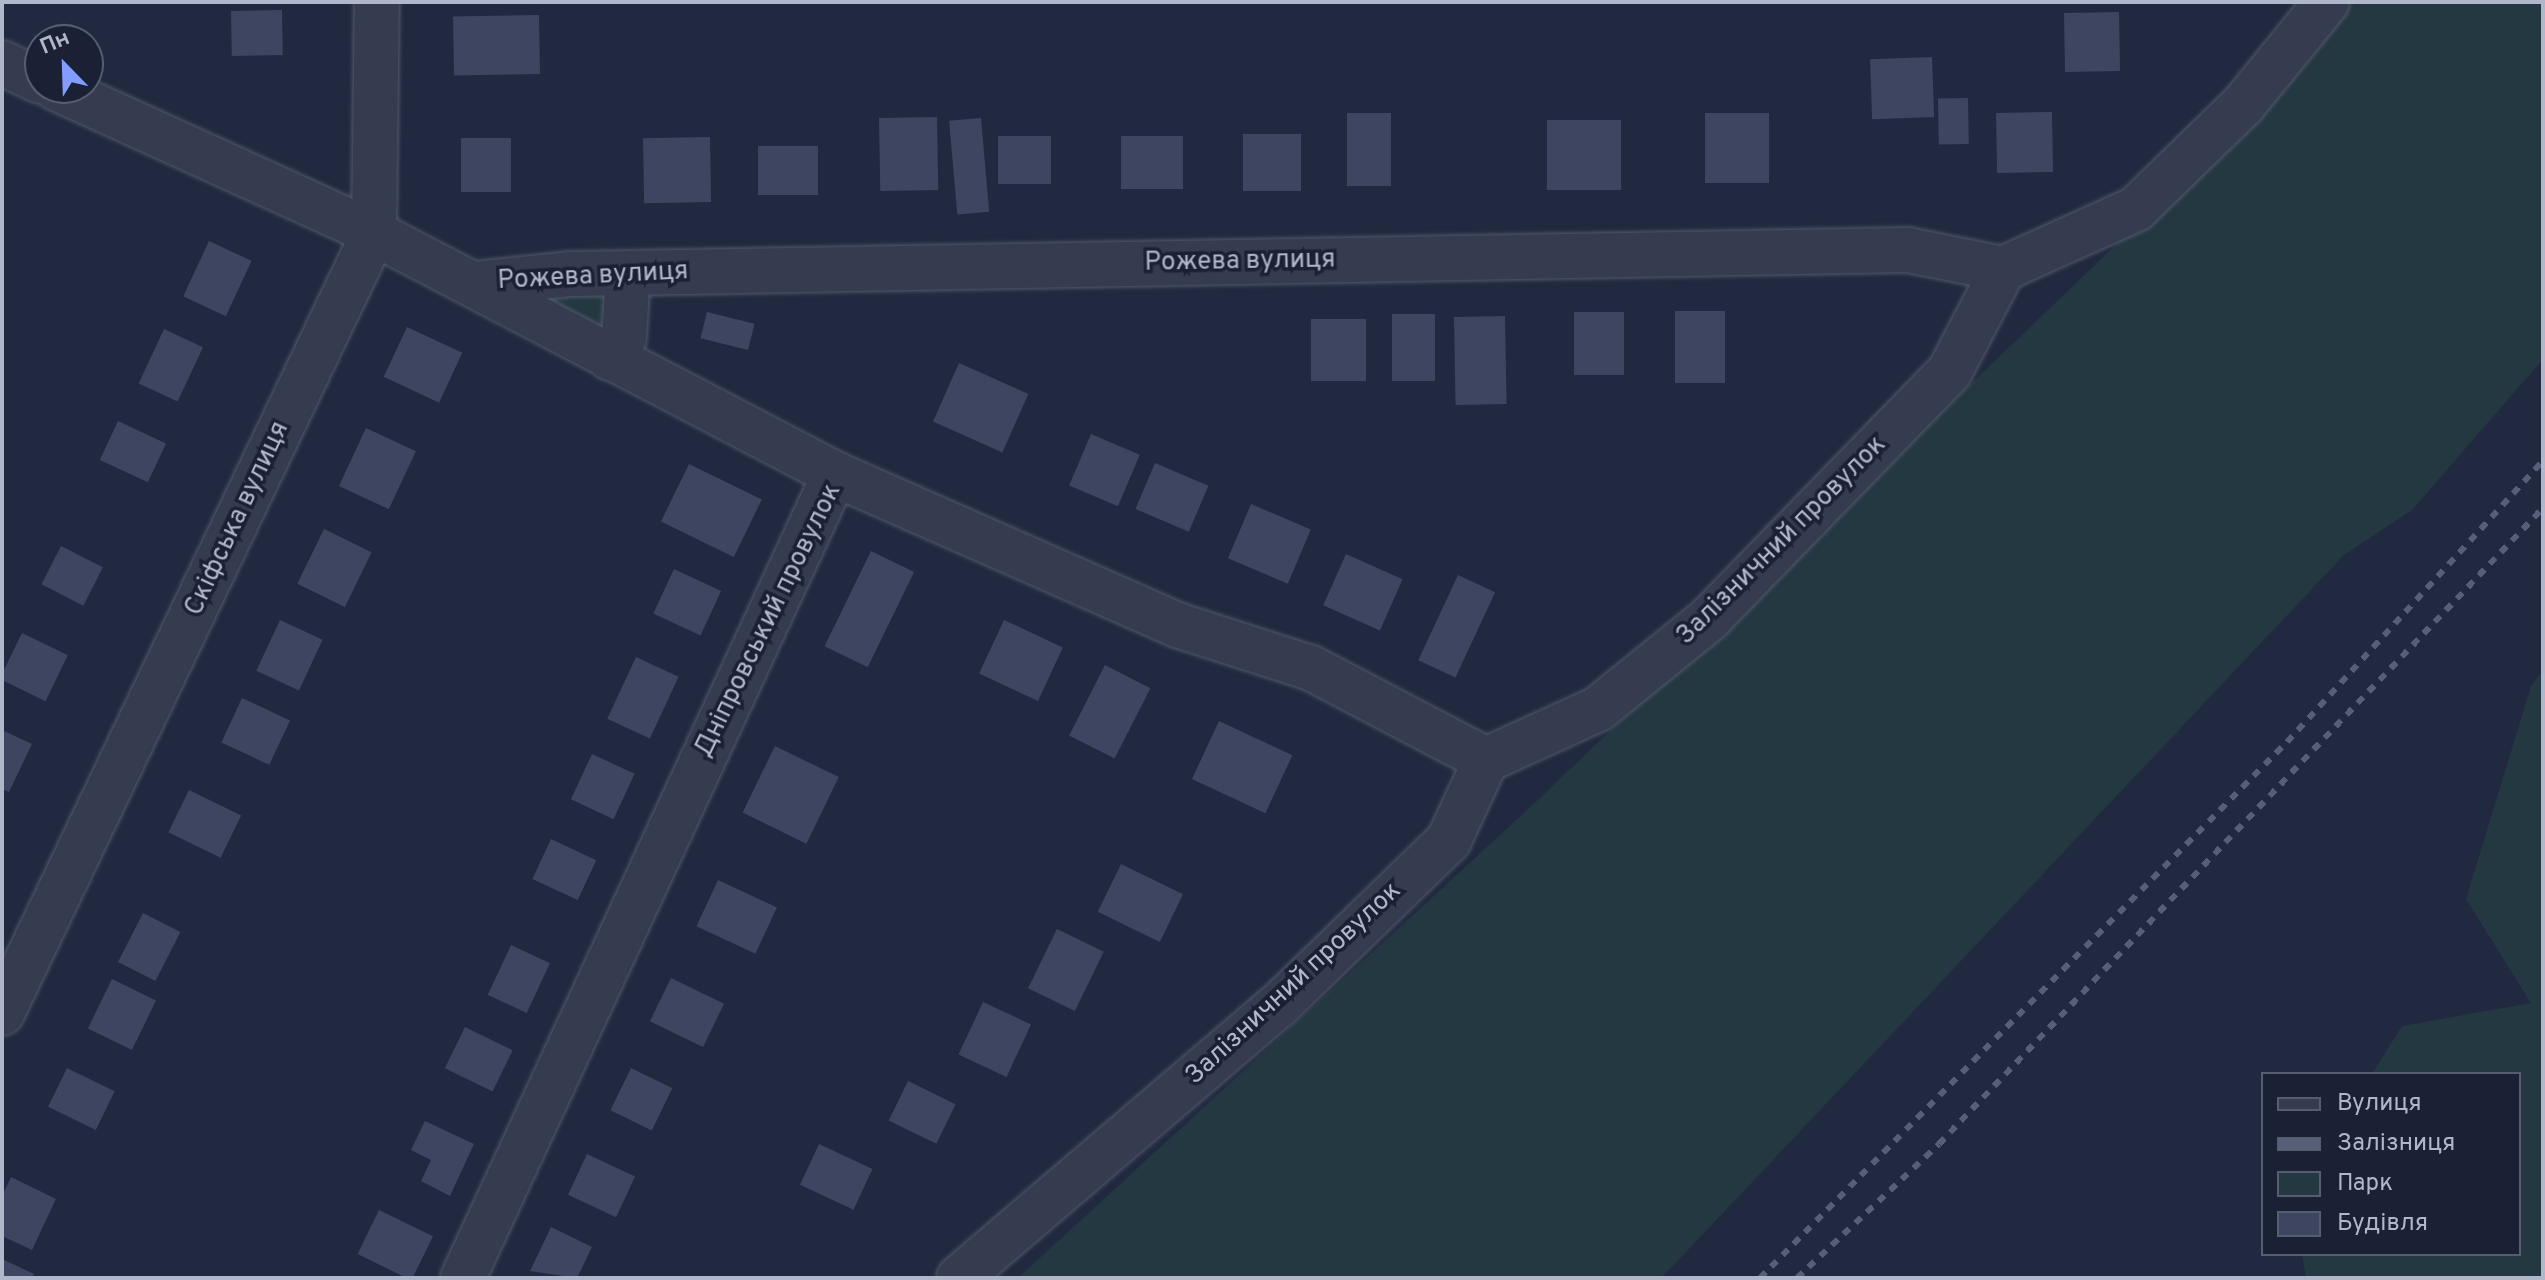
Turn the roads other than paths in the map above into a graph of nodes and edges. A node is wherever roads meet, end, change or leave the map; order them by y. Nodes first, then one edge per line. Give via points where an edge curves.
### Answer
1 (377, 2) edge
2 (2327, 2) edge
3 (2, 63) edge
4 (24, 73) edge
5 (91, 104) edge
6 (374, 233) junction
7 (2003, 269) junction
8 (628, 273) junction
9 (476, 284) junction
10 (610, 358) junction
11 (835, 474) junction
12 (1486, 760) junction
13 (2, 1013) edge
14 (463, 1278) edge
15 (959, 1278) edge

1 - 6 street, Скіфська вулиця
2 - 7 street via 2243,105 2136,209
3 - 4 street
5 - 6 street
6 - 9 street
6 - 13 street, Скіфська вулиця
7 - 8 street, Рожева вулиця via 1908,250
7 - 12 street, Залізничний провулок via 1950,371 1709,619 1598,709
8 - 9 street, Рожева вулиця
8 - 10 street via 624,337
9 - 10 street
10 - 11 street
11 - 12 street, Дніпровський провулок via 1177,625 1311,668
11 - 14 street, Дніпровський провулок
12 - 15 street, Залізничний провулок via 1449,840 1278,1006

